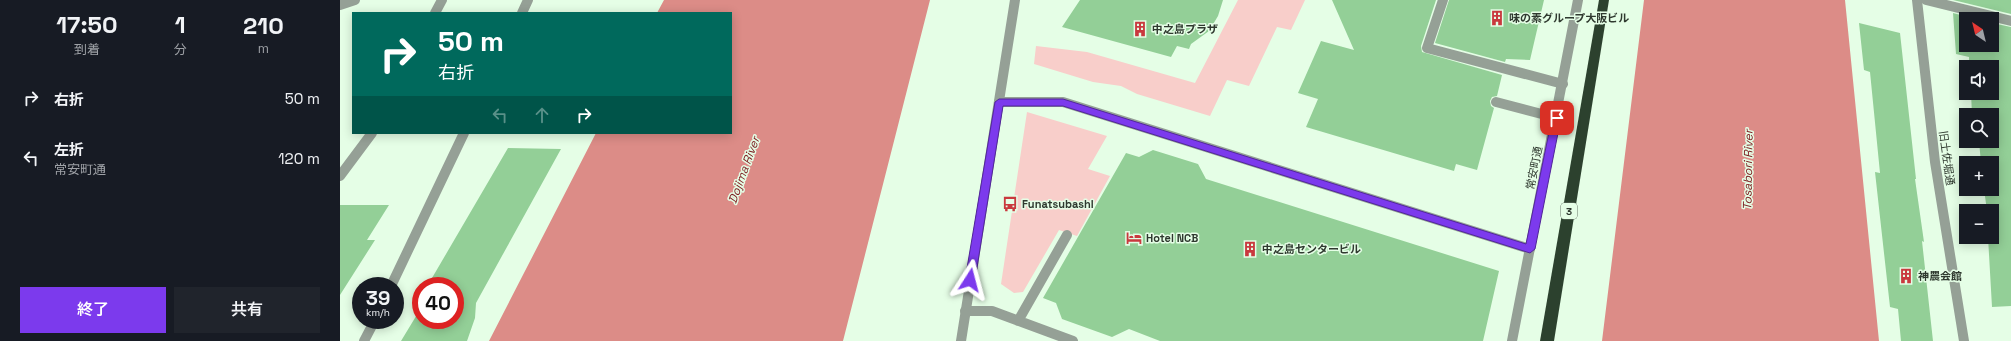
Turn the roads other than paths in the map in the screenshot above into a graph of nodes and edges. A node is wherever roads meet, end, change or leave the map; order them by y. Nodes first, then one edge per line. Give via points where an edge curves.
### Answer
1 (355, 0) edge
2 (442, 0) edge
3 (528, 0) edge
4 (1015, 0) edge
5 (1443, 0) edge
6 (1578, 0) edge
7 (1604, 0) edge
8 (1917, 0) edge
9 (1926, 0) edge
10 (340, 5) edge
11 (436, 12) edge
12 (522, 12) edge
13 (2011, 21) edge
14 (1563, 84) junction
15 (999, 102) junction
16 (1496, 102) dead end
17 (1557, 118) junction
18 (371, 134) edge
19 (464, 134) edge
20 (340, 176) edge
21 (1067, 235) dead end
22 (1530, 249) junction
23 (396, 277) edge
24 (965, 311) junction
25 (1018, 321) junction
26 (370, 329) edge
27 (364, 341) edge
28 (961, 341) edge
29 (1072, 341) edge
30 (1512, 341) edge
31 (1547, 341) edge
32 (1964, 341) edge

1 - 10 street
2 - 11 street
3 - 12 street
4 - 15 street
5 - 14 street via 1427,48
6 - 14 street, 常安町通
7 - 31 highway, 3
8 - 32 street, 旧土佐堀通 via 1934,162
9 - 13 street
14 - 17 street, 常安町通
15 - 22 street via 1063,102
15 - 24 street
16 - 17 street
17 - 22 street, 常安町通
18 - 20 street
19 - 23 street
21 - 25 street
22 - 30 street, 常安町通
24 - 25 street via 992,311
24 - 28 street
25 - 29 street
26 - 27 street

